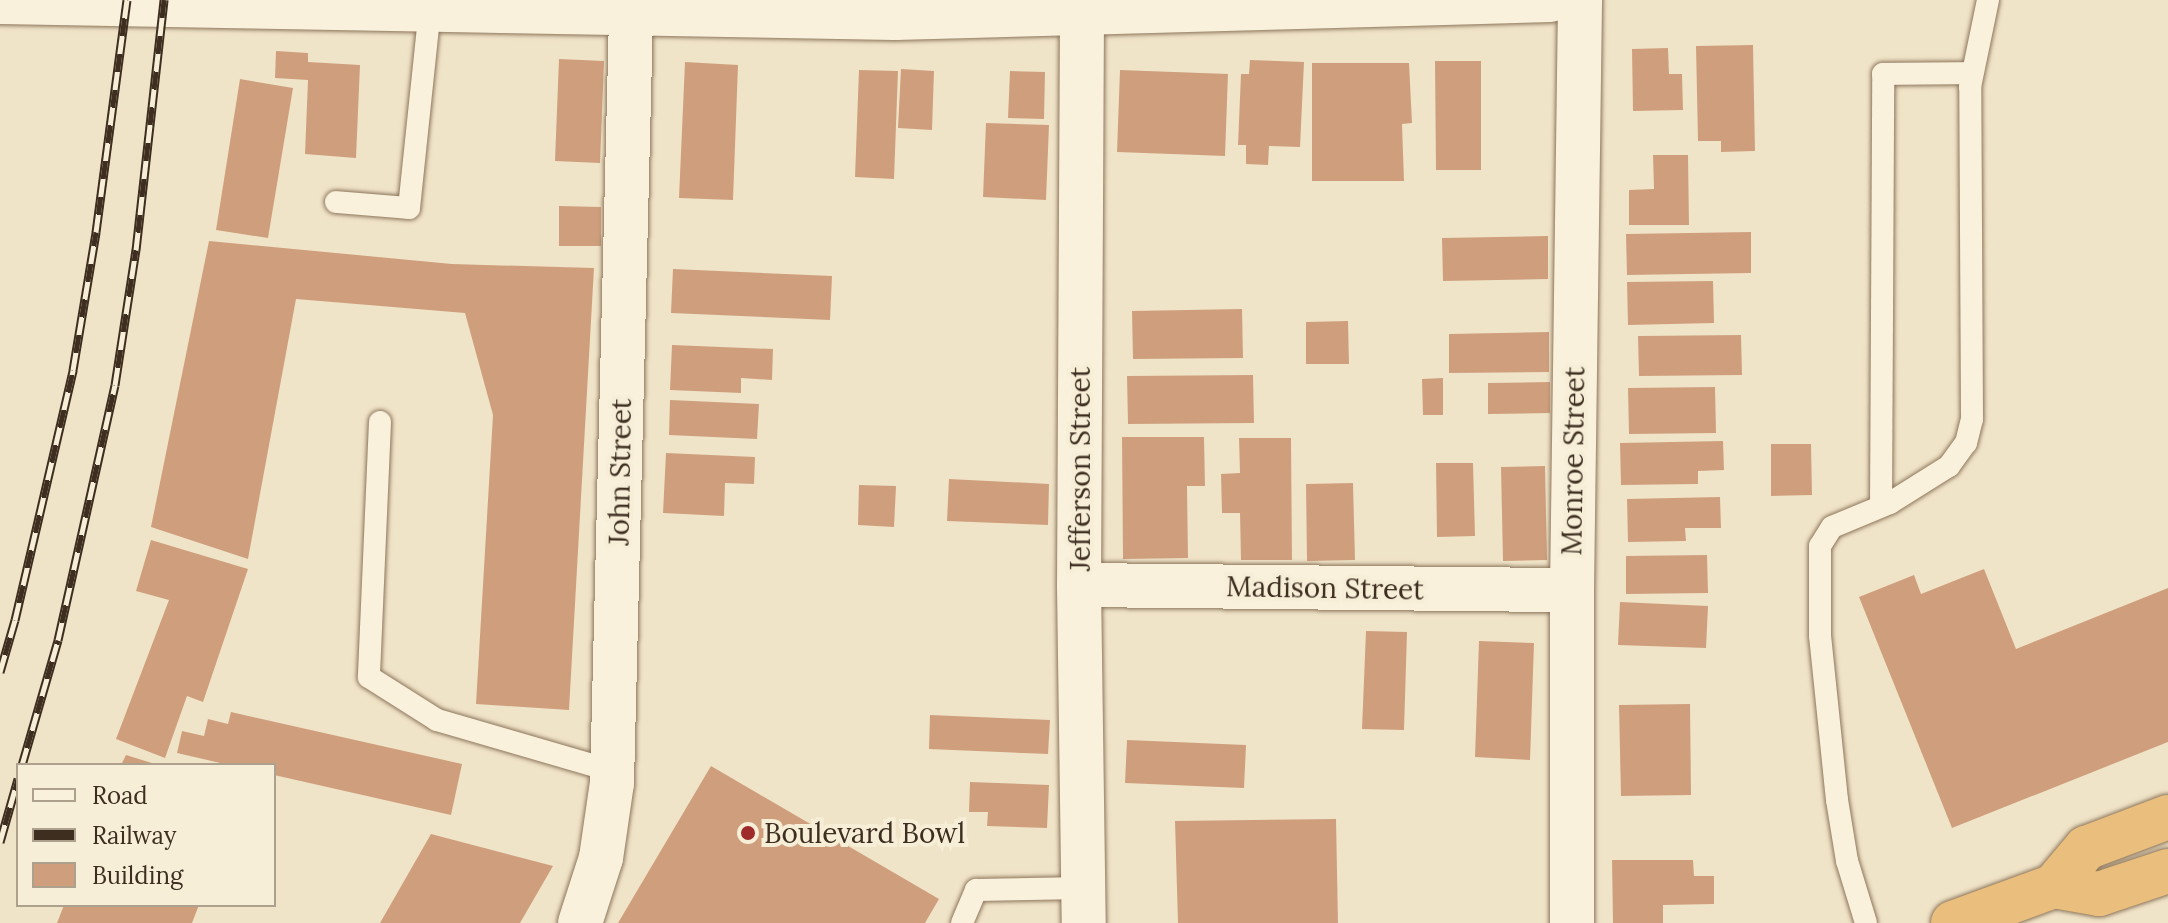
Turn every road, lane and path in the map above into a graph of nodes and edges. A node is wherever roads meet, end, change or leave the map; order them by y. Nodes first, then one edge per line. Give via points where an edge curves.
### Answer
1 (1551, 0) edge
2 (1580, 0) edge
3 (1988, 0) edge
4 (0, 2) edge
5 (430, 9) junction
6 (893, 9) edge
7 (631, 15) junction
8 (1082, 15) junction
9 (1972, 73) junction
10 (336, 202) dead end
11 (380, 422) dead end
12 (1881, 506) junction
13 (1079, 585) junction
14 (1572, 590) junction
15 (613, 771) junction
16 (2168, 817) edge
17 (2168, 871) edge
18 (2054, 886) junction
19 (1084, 905) edge
20 (580, 923) edge
21 (962, 923) edge
22 (1572, 923) edge
23 (1866, 923) edge
24 (1953, 923) edge

1 - 8 street
2 - 14 street, Monroe Street
3 - 9 lane
4 - 5 street
5 - 7 street
5 - 10 lane via 409,208
6 - 7 street
6 - 8 street
7 - 15 street, John Street
8 - 13 street, Jefferson Street
9 - 12 lane via 1972,419 1966,443 1949,466
9 - 12 lane via 1883,74
11 - 15 lane via 369,677 437,720
12 - 23 lane via 1832,527 1820,546 1820,636 1837,800 1847,861
13 - 14 street, Madison Street
13 - 19 street, Jefferson Street
14 - 22 street, Monroe Street
15 - 20 street, John Street via 601,858
16 - 18 highway via 2086,848
17 - 18 highway via 2099,894
18 - 24 highway
19 - 21 lane via 976,890

